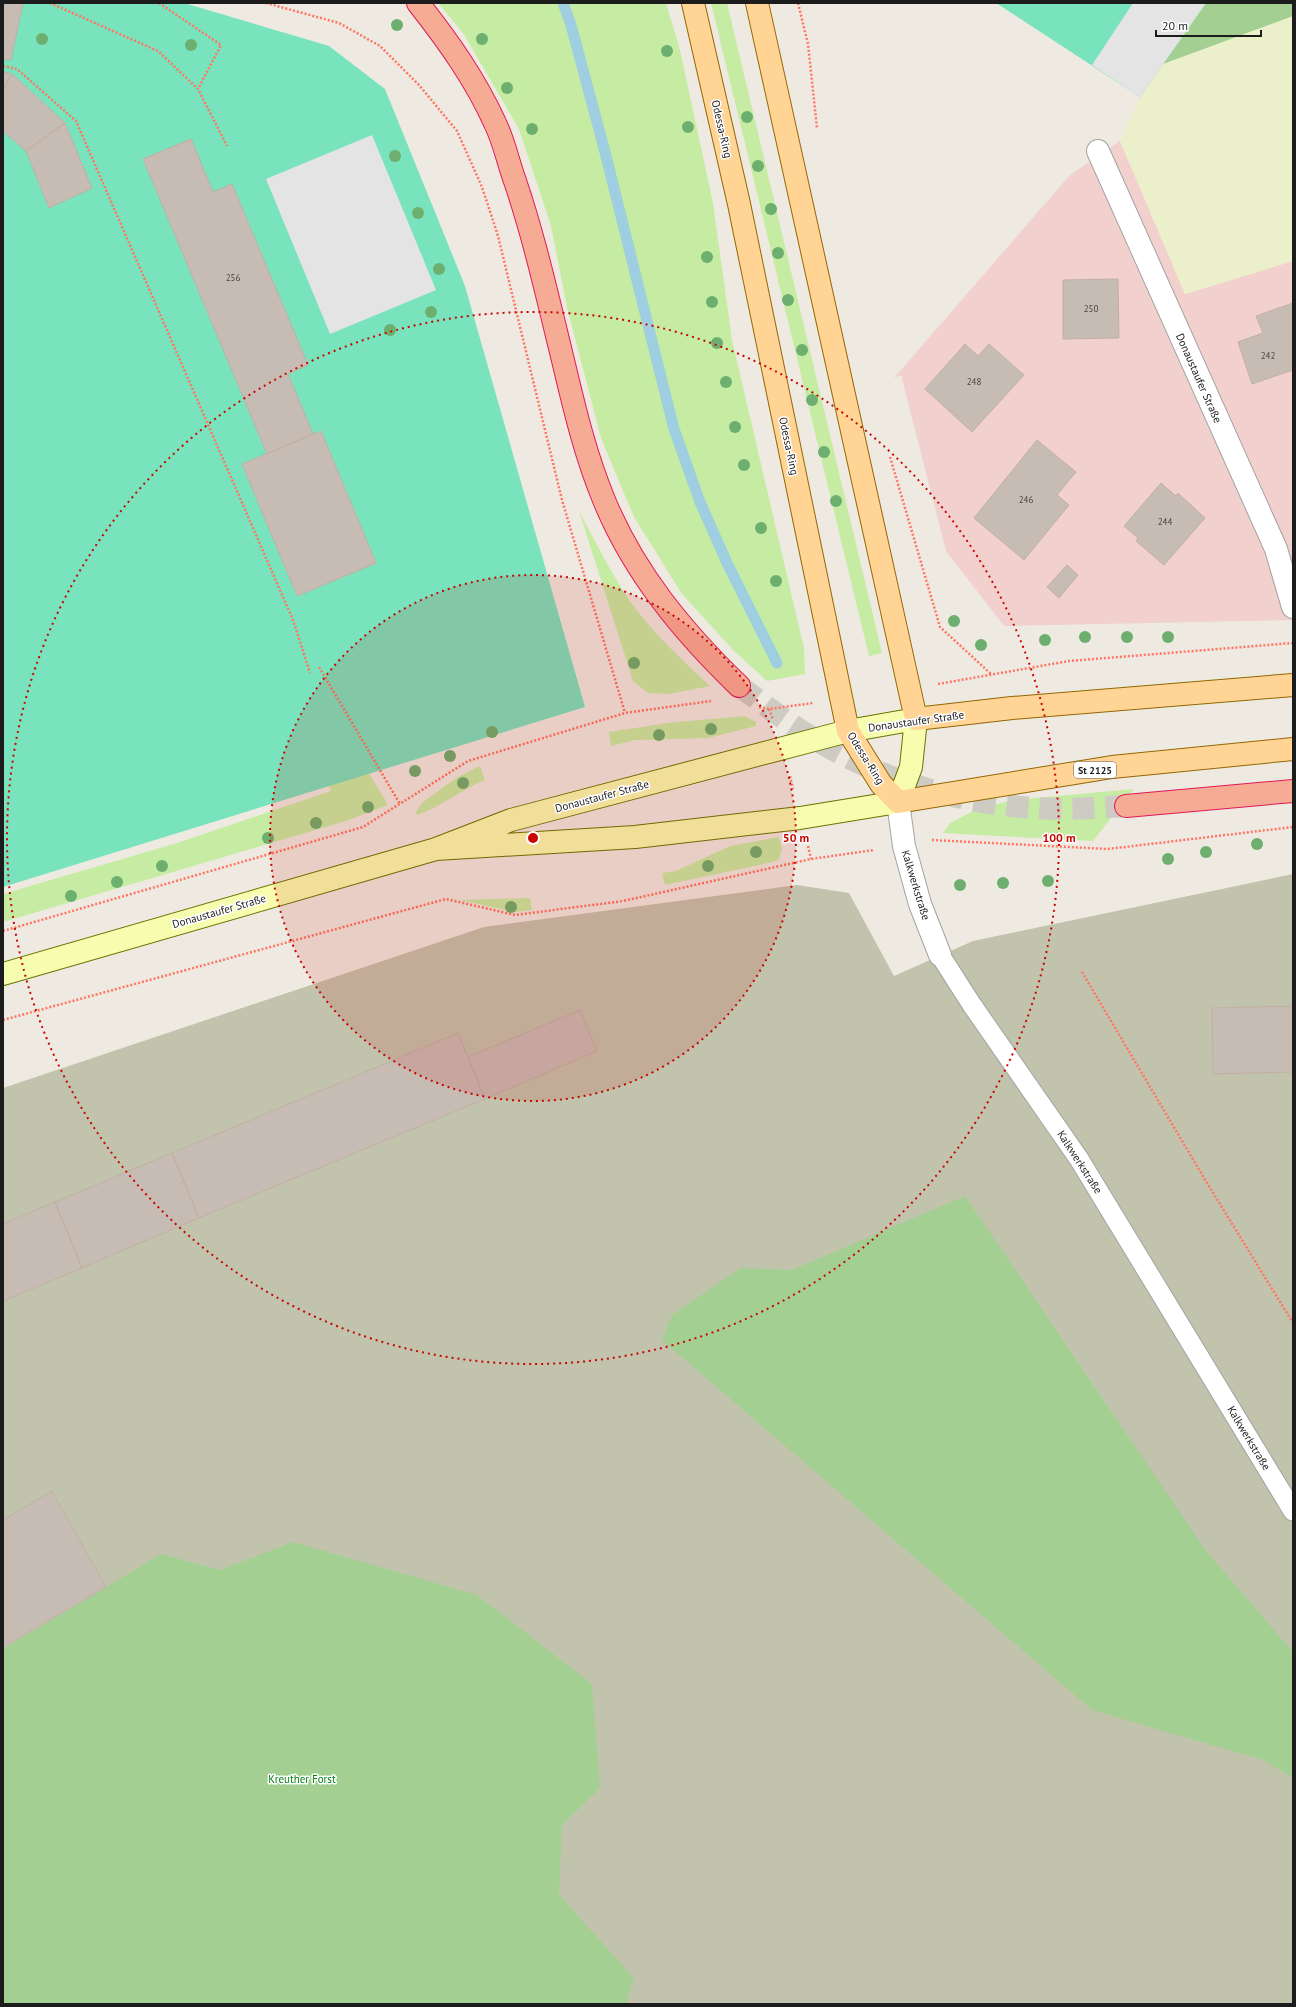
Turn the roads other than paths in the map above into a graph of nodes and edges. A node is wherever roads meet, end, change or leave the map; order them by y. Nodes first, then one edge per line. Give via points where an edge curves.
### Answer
1 (418, 3) edge
2 (693, 3) edge
3 (757, 3) edge
4 (1098, 151) dead end
5 (1293, 607) edge
6 (1293, 685) edge
7 (739, 686) tunnel mouth
8 (916, 719) junction
9 (848, 731) junction
10 (1293, 749) edge
11 (1293, 792) edge
12 (898, 802) junction
13 (1126, 806) tunnel mouth
14 (436, 849) junction
15 (940, 956) joint
16 (3, 974) edge
17 (1293, 1511) edge

1 - 7 highway via 448,41 496,124 541,268 588,458 604,502 648,583 705,654
2 - 9 main road, Odessa-Ring via 739,204
3 - 8 main road
4 - 5 street, Donaustaufer Straße via 1276,549
6 - 8 main road, Donaustaufer Straße / St 2125 via 1012,708
8 - 9 main road, Donaustaufer Straße / St 2125
8 - 12 main road via 911,766
9 - 12 main road, Odessa-Ring via 881,784
9 - 14 main road, Donaustaufer Straße / St 2125 via 511,820
10 - 12 main road, Donaustaufer Straße / St 2125 via 1112,767
11 - 13 highway
12 - 14 main road, Donaustaufer Straße / St 2125 via 800,818 635,837
12 - 15 street, Kalkwerkstraße via 904,846 920,904
14 - 16 main road, Donaustaufer Straße / St 2125
15 - 17 lane, Kalkwerkstraße via 1079,1159

